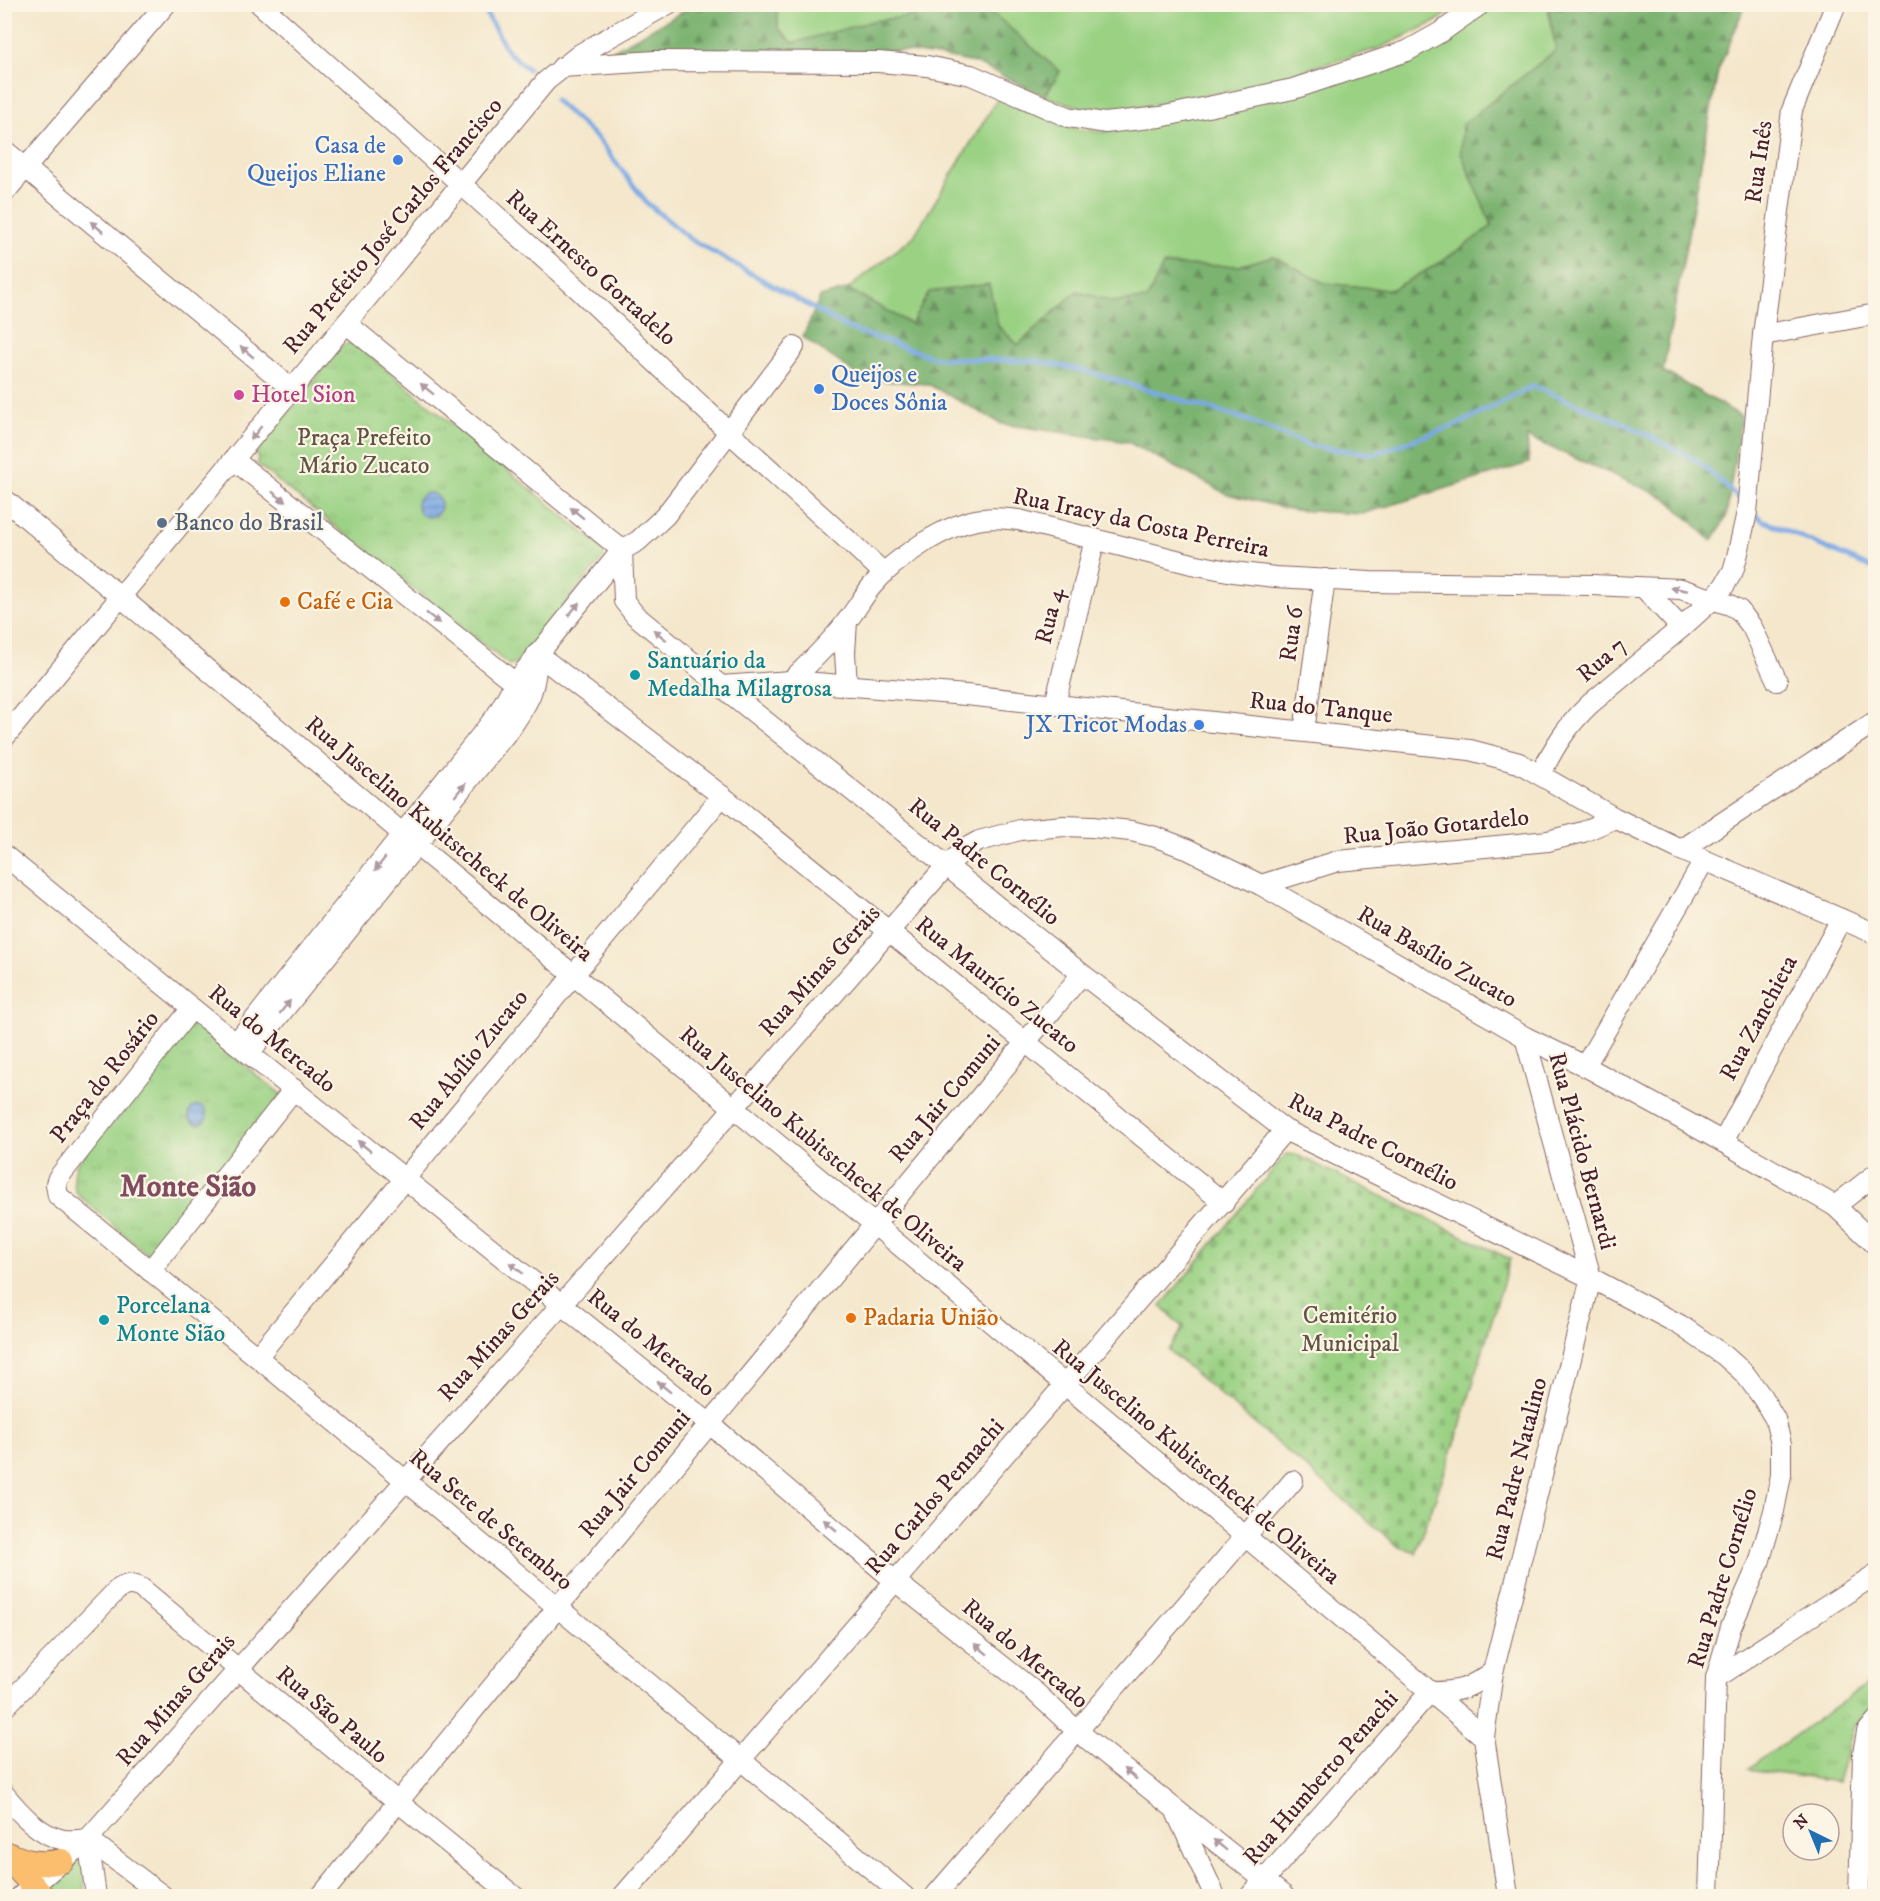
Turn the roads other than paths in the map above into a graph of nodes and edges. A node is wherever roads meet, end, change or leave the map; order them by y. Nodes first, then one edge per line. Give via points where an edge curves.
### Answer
1 (166, 4) edge
2 (260, 4) edge
3 (668, 4) edge
4 (1481, 4) edge
5 (1836, 4) edge
6 (562, 67) junction
7 (4, 150) edge
8 (26, 168) junction
9 (460, 184) junction
10 (4, 193) edge
11 (1875, 314) edge
12 (346, 323) junction
13 (1763, 335) junction
14 (794, 347) dead end
15 (292, 389) junction
16 (730, 433) junction
17 (234, 460) junction
18 (4, 498) edge
19 (1095, 539) junction
20 (622, 550) junction
21 (885, 573) junction
22 (1325, 579) junction
23 (1644, 588) junction
24 (121, 596) junction
25 (1713, 599) junction
26 (847, 621) junction
27 (1681, 627) junction
28 (537, 654) junction
29 (791, 681) junction
30 (1777, 681) dead end
31 (515, 683) junction
32 (721, 686) junction
33 (847, 686) junction
34 (1055, 704) junction
35 (1875, 721) edge
36 (1304, 731) junction
37 (4, 738) edge
38 (1541, 774) junction
39 (722, 796) junction
40 (1615, 818) junction
41 (409, 839) junction
42 (1681, 850) junction
43 (4, 855) edge
44 (1704, 861) junction
45 (947, 866) junction
46 (1261, 885) junction
47 (1841, 919) junction
48 (889, 931) junction
49 (1875, 934) edge
50 (572, 974) junction
51 (1082, 974) junction
52 (192, 1008) junction
53 (1525, 1037) junction
54 (1025, 1041) junction
55 (243, 1048) junction
56 (1585, 1066) junction
57 (294, 1089) junction
58 (734, 1107) junction
59 (1285, 1130) junction
60 (1723, 1142) junction
61 (1875, 1174) edge
62 (58, 1178) joint
63 (405, 1178) junction
64 (1224, 1203) junction
65 (1834, 1206) junction
66 (874, 1224) junction
67 (1875, 1245) edge
68 (150, 1271) junction
69 (1591, 1278) junction
70 (562, 1304) junction
71 (257, 1357) junction
72 (1065, 1385) junction
73 (710, 1424) junction
74 (404, 1481) junction
75 (1293, 1481) dead end
76 (1246, 1537) junction
77 (1875, 1574) edge
78 (895, 1581) junction
79 (557, 1608) junction
80 (238, 1668) junction
81 (1493, 1672) junction
82 (1716, 1678) junction
83 (1430, 1692) junction
84 (4, 1708) edge
85 (1875, 1720) edge
86 (1076, 1730) junction
87 (1484, 1737) junction
88 (741, 1761) junction
89 (4, 1794) edge
90 (397, 1803) junction
91 (1175, 1811) junction
92 (88, 1839) junction
93 (5, 1853) edge
94 (62, 1861) junction
95 (1264, 1881) junction
96 (32, 1893) edge
97 (96, 1896) edge
98 (163, 1896) edge
99 (321, 1896) edge
100 (514, 1896) edge
101 (623, 1896) edge
102 (904, 1896) edge
103 (935, 1896) edge
104 (1215, 1896) edge
105 (1250, 1896) edge
106 (1284, 1896) edge
107 (1508, 1896) edge
108 (1709, 1896) edge
109 (1859, 1896) edge

1 - 8 street
2 - 9 street, Rua Ernesto Gortadelo
3 - 6 street, Rua Prefeito José Carlos Francisco
4 - 6 street via 1407,51 1293,89 1160,117 1105,123 1068,117 971,75 927,66 878,62 655,61
5 - 13 street, Rua Inês via 1792,110
6 - 9 street, Rua Prefeito José Carlos Francisco
7 - 8 street
8 - 10 street
15 -> 8 street
9 - 12 street, Rua Prefeito José Carlos Francisco
9 - 16 street, Rua Ernesto Gortadelo
11 - 13 street
12 - 15 street, Rua Prefeito José Carlos Francisco
20 -> 12 street
13 - 25 street, Rua Inês via 1743,536 1733,571
14 - 16 street
15 -> 17 street, Rua Prefeito José Carlos Francisco
16 - 20 street via 665,516
16 - 21 street, Rua Ernesto Gortadelo
17 - 24 street, Rua Prefeito José Carlos Francisco
17 -> 31 street
18 - 24 street, Rua Juscelino Kubitstcheck de Oliveira
19 - 21 street, Rua Iracy da Costa Perreira via 1019,520 982,519 962,523 938,536
19 - 22 street, Rua Iracy da Costa Perreira via 1233,572
19 - 34 street, Rua 4
28 -> 20 street
32 -> 20 street, Rua Padre Cornélio via 628,608 622,592
21 - 26 street, Rua Iracy da Costa Perreira
22 - 23 street, Rua Iracy da Costa Perreira
22 - 36 street, Rua 6
25 -> 23 street, Rua Iracy da Costa Perreira via 1673,588
23 - 27 street
24 - 37 street, Rua Prefeito José Carlos Francisco
24 - 41 street, Rua Juscelino Kubitstcheck de Oliveira
25 - 27 street, Rua 7
25 - 30 street, Rua Iracy da Costa Perreira via 1730,605 1747,618
26 - 29 street, Rua Iracy da Costa Perreira
26 - 33 street
27 - 38 street, Rua 7 via 1573,721 1556,743
28 - 31 street
28 - 39 street, Rua Maurício Zucato
41 -> 28 street via 525,708 536,680
29 - 32 street, Rua do Tanque
29 - 33 street, Rua do Tanque
31 - 41 street via 497,715
32 - 45 street, Rua Padre Cornélio
33 - 34 street, Rua do Tanque
34 - 36 street, Rua do Tanque
35 - 42 street
36 - 38 street, Rua do Tanque via 1470,750 1519,763
38 - 40 street, Rua do Tanque
39 - 48 street, Rua Maurício Zucato
39 - 50 street, Rua Abílio Zucato
40 - 42 street, Rua do Tanque
40 - 46 street, Rua João Gotardelo via 1568,838 1338,861
41 - 50 street, Rua Juscelino Kubitstcheck de Oliveira
41 - 55 street
42 - 44 street, Rua do Tanque
43 - 52 street, Rua do Mercado
44 - 47 street, Rua do Tanque
44 - 56 street
45 - 46 street, Rua Basílio Zucato via 968,847 1000,835 1064,826 1092,827 1156,837
45 - 48 street, Rua Minas Gerais
45 - 51 street, Rua Padre Cornélio
46 - 53 street, Rua Basílio Zucato
47 - 49 street, Rua do Tanque
47 - 60 street, Rua Zanchieta
48 - 54 street, Rua Maurício Zucato
48 - 58 street, Rua Minas Gerais
50 - 58 street, Rua Juscelino Kubitstcheck de Oliveira
50 - 63 street, Rua Abílio Zucato
51 - 54 street, Rua Jair Comuni
51 - 59 street, Rua Padre Cornélio
52 - 55 street, Rua do Mercado
52 - 62 street, Praça do Rosário
53 - 56 street, Rua Basílio Zucato
53 - 69 street, Rua Plácido Bernardi
54 - 64 street, Rua Maurício Zucato
54 - 66 street, Rua Jair Comuni
55 - 57 street, Rua do Mercado
56 - 60 street, Rua Basílio Zucato
63 -> 57 street, Rua do Mercado
57 - 68 street
58 - 66 street, Rua Juscelino Kubitstcheck de Oliveira
58 - 70 street, Rua Minas Gerais
59 - 64 street, Rua Carlos Pennachi
59 - 69 street, Rua Padre Cornélio
60 - 65 street, Rua Basílio Zucato
61 - 65 street
62 - 68 street, Rua Sete de Setembro via 57,1190 63,1202
70 -> 63 street, Rua do Mercado
63 - 71 street, Rua Abílio Zucato
64 - 72 street, Rua Carlos Pennachi
65 - 67 street, Rua Basílio Zucato
66 - 72 street, Rua Juscelino Kubitstcheck de Oliveira
66 - 73 street, Rua Jair Comuni
68 - 71 street, Rua Sete de Setembro
69 - 81 street, Rua Padre Natalino
69 - 82 street, Rua Padre Cornélio via 1680,1325 1725,1356 1745,1374 1775,1419 1781,1465 1774,1511
73 -> 70 street, Rua do Mercado
70 - 74 street, Rua Minas Gerais
71 - 74 street, Rua Sete de Setembro
72 - 76 street, Rua Juscelino Kubitstcheck de Oliveira
72 - 78 street, Rua Carlos Pennachi
78 -> 73 street, Rua do Mercado
73 - 79 street, Rua Jair Comuni
74 - 79 street, Rua Sete de Setembro
74 - 80 street, Rua Minas Gerais
75 - 76 street
76 - 83 street, Rua Juscelino Kubitstcheck de Oliveira
76 - 86 street
77 - 82 street
86 -> 78 street, Rua do Mercado via 1035,1692
78 - 88 street, Rua Carlos Pennachi
79 - 88 street, Rua Sete de Setembro
79 - 90 street, Rua Jair Comuni
80 - 84 street, Rua São Paulo via 141,1588 129,1584 116,1591
80 - 90 street, Rua São Paulo
80 - 92 street, Rua Minas Gerais
81 - 83 street via 1457,1692
81 - 87 street, Rua Padre Natalino
82 - 108 street, Rua Padre Cornélio
83 - 87 street, Rua Juscelino Kubitstcheck de Oliveira
83 - 95 street, Rua Humberto Penachi
85 - 109 street via 1867,1732 1863,1753
91 -> 86 street, Rua do Mercado
86 - 103 street
87 - 107 street
88 - 101 street, Rua Carlos Pennachi
88 - 102 street, Rua Sete de Setembro
89 - 92 street via 27,1819 52,1836
90 - 99 street, Rua Jair Comuni
90 - 100 street, Rua São Paulo
95 -> 91 street, Rua do Mercado
91 - 104 street
92 - 94 street, Rua Minas Gerais
92 - 97 street
92 - 98 street
93 - 94 main road via 25,1862
93 - 96 main road
94 - 96 street, Rua Minas Gerais
95 - 105 street, Rua Humberto Penachi
95 - 106 street, Rua do Mercado

